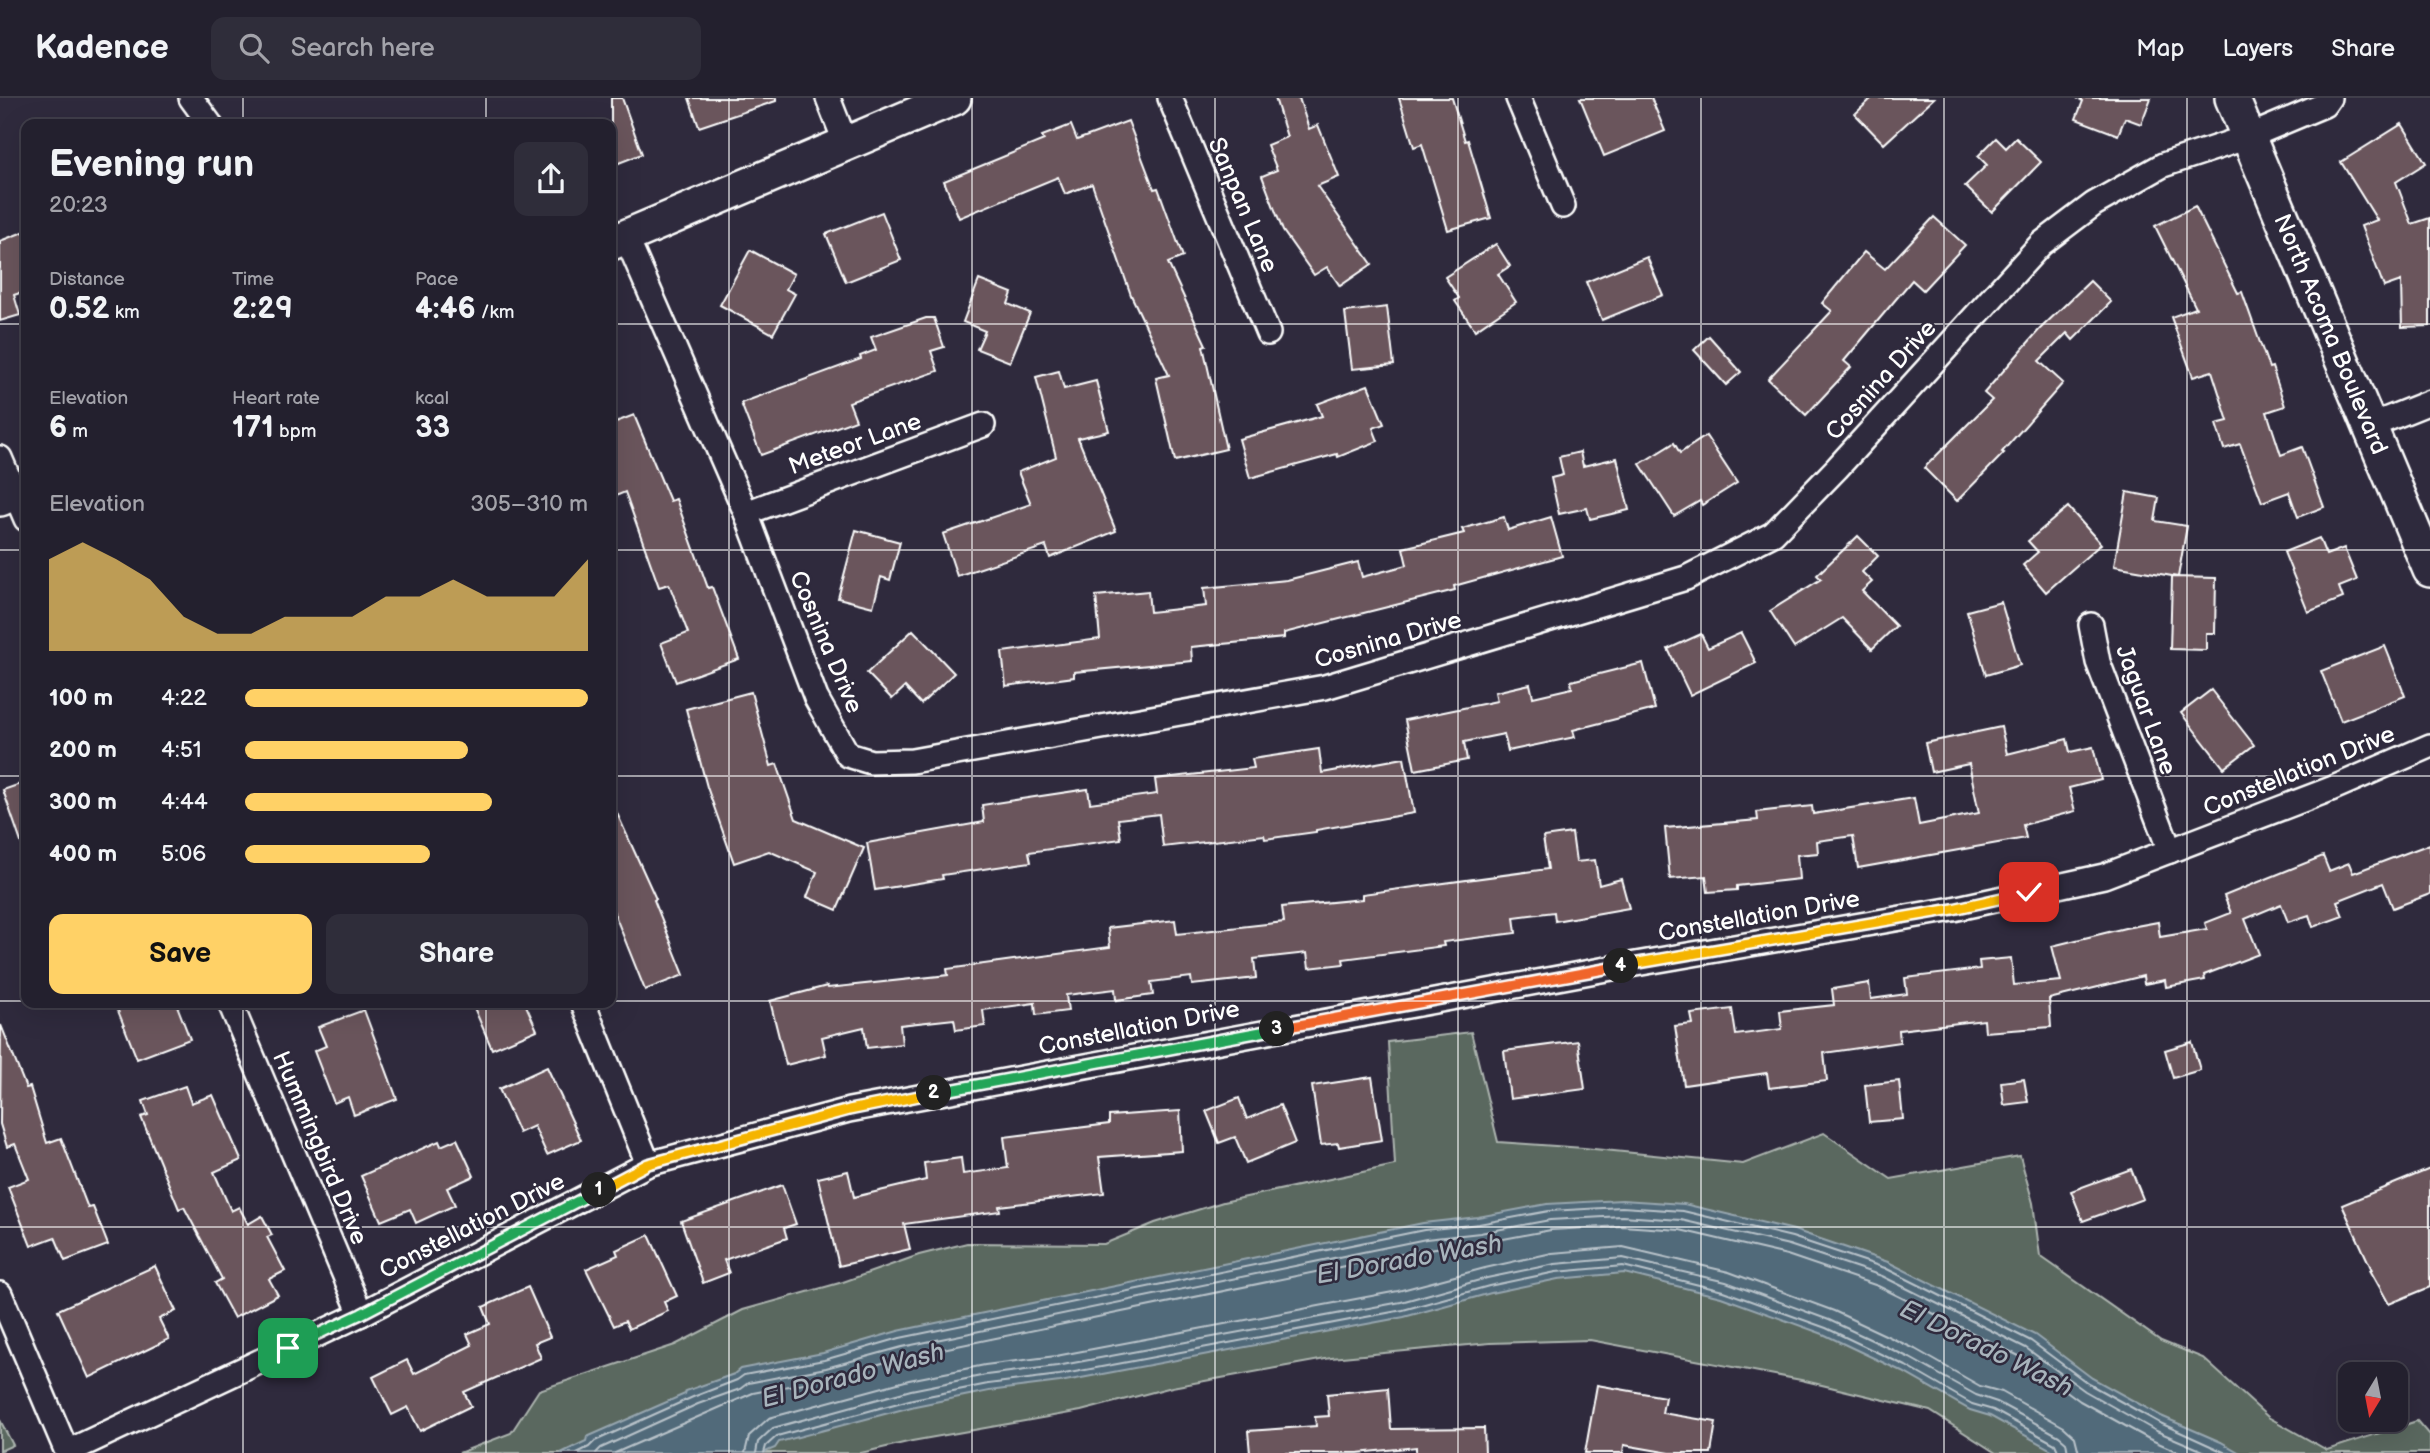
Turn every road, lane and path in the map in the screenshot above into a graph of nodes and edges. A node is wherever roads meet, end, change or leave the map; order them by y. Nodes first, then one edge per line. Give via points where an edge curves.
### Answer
1 (191, 98) edge
2 (828, 98) edge
3 (954, 98) edge
4 (1170, 98) edge
5 (1518, 98) edge
6 (2232, 98) edge
7 (2329, 98) edge
8 (206, 119) edge
9 (2248, 136) junction
10 (846, 144) junction
11 (1563, 206) dead end
12 (618, 240) edge
13 (1268, 333) dead end
14 (2430, 402) edge
15 (983, 425) dead end
16 (2370, 426) junction
17 (0, 458) edge
18 (17, 499) edge
19 (746, 513) junction
20 (2430, 570) edge
21 (2091, 625) dead end
22 (2430, 746) edge
23 (2170, 851) junction
24 (232, 1008) edge
25 (585, 1008) edge
26 (648, 1164) junction
27 (0, 1294) edge
28 (361, 1314) junction

1 - 8 street
2 - 10 street
3 - 10 main road
4 - 13 street, Sanpan Lane
5 - 11 street
6 - 9 main road, North Acoma Boulevard
7 - 9 street, Cosnina Drive via 2324,105
9 - 16 main road, North Acoma Boulevard
9 - 19 street, Cosnina Drive via 2163,165 2094,204 2041,244 1773,534 1686,578 1325,687 912,761 871,762 848,755 816,698
10 - 12 main road
12 - 19 street, Cosnina Drive
14 - 16 street
15 - 19 street, Meteor Lane
16 - 20 main road, North Acoma Boulevard
17 - 18 street
21 - 23 street, Jaguar Lane via 2098,662
22 - 23 street, Constellation Drive
23 - 26 street, Constellation Drive via 2104,876 1953,909 849,1110
24 - 28 street, Hummingbird Drive
25 - 26 street
26 - 28 street, Constellation Drive
27 - 28 street, Constellation Drive via 67,1452

